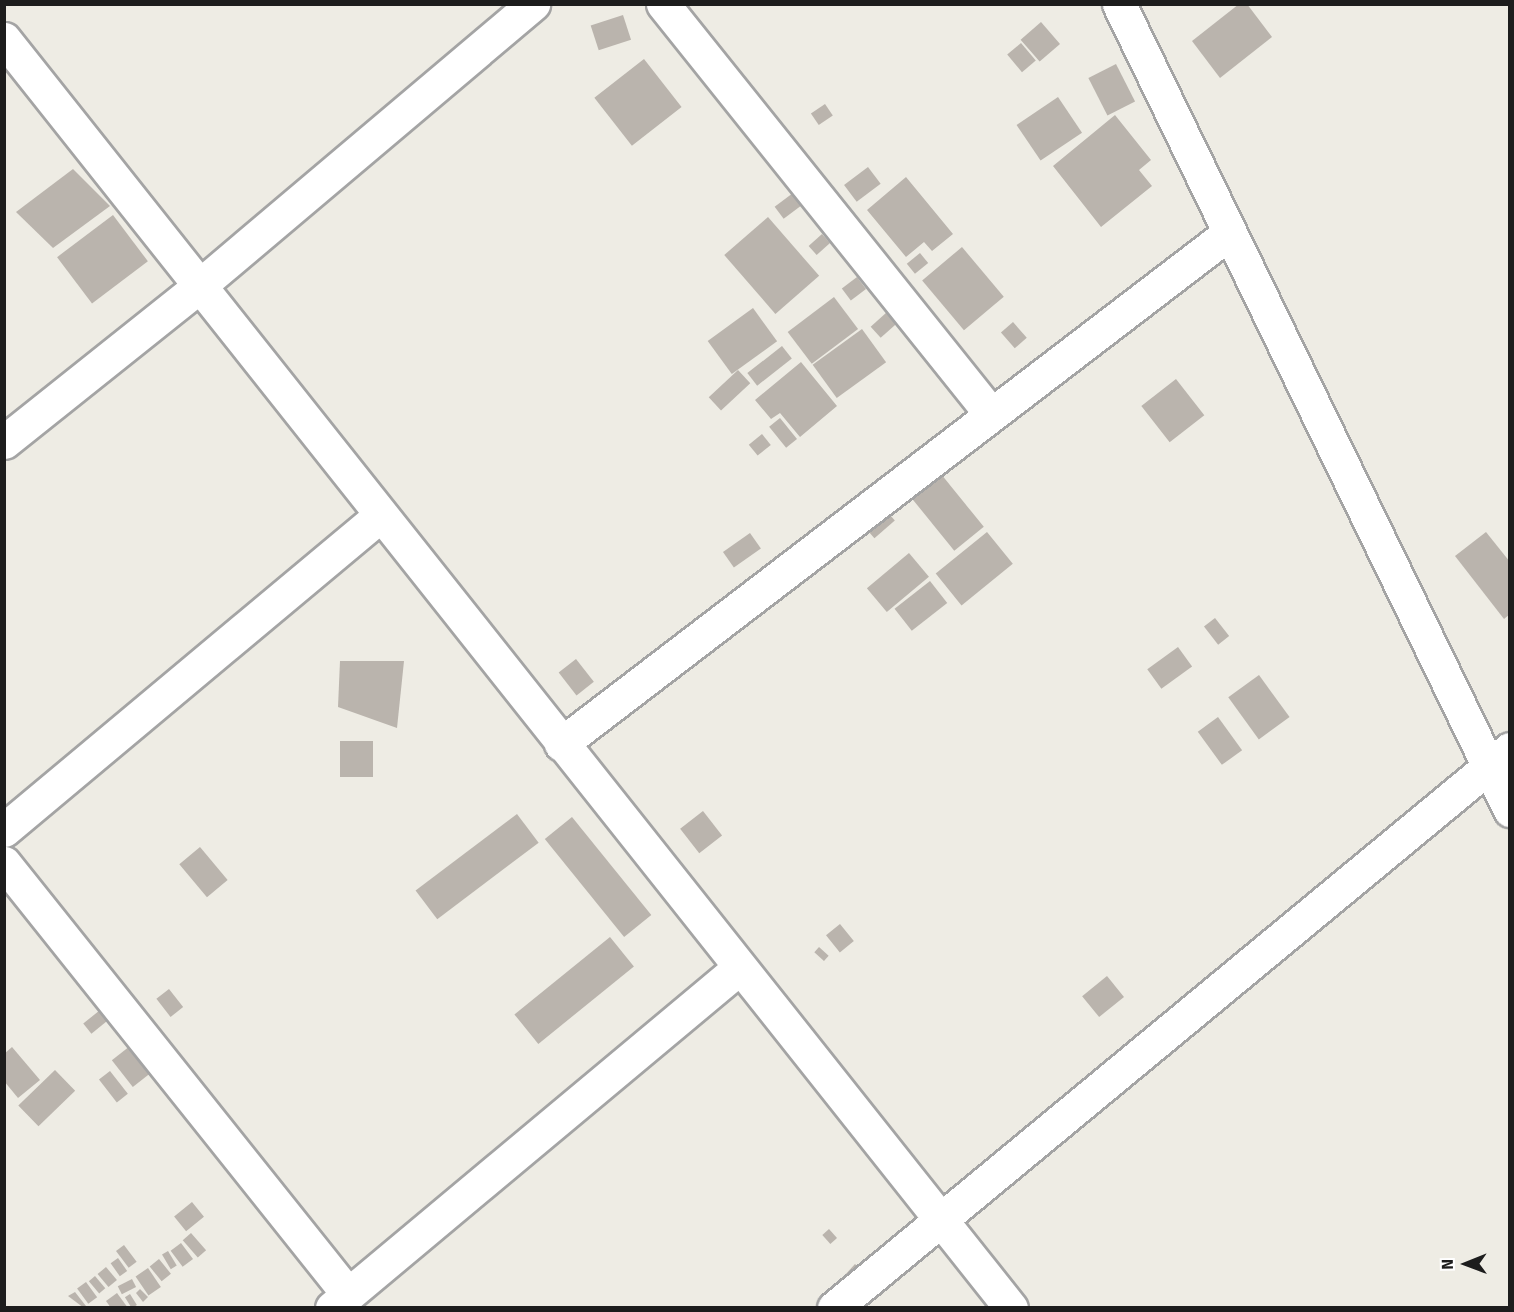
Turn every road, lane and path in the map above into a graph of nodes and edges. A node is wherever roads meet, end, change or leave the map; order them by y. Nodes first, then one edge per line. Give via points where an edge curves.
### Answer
1 (533, 4) edge
2 (663, 4) edge
3 (1119, 4) edge
4 (5, 40) edge
5 (1229, 233) junction
6 (198, 288) junction
7 (991, 414) junction
8 (4, 442) edge
9 (381, 515) junction
10 (561, 744) junction
11 (1498, 759) edge
12 (1509, 810) edge
13 (4, 830) edge
14 (4, 863) edge
15 (739, 968) junction
16 (941, 1221) junction
17 (340, 1301) edge
18 (834, 1308) edge
19 (1011, 1308) edge

1 - 6 street
2 - 7 street
3 - 5 street
4 - 6 street
5 - 7 street
5 - 11 street
6 - 8 street
6 - 9 street
7 - 10 street
9 - 10 street
9 - 13 street
10 - 15 street
11 - 12 street
11 - 16 street
14 - 17 street
15 - 16 street
15 - 17 street
16 - 18 street
16 - 19 street

